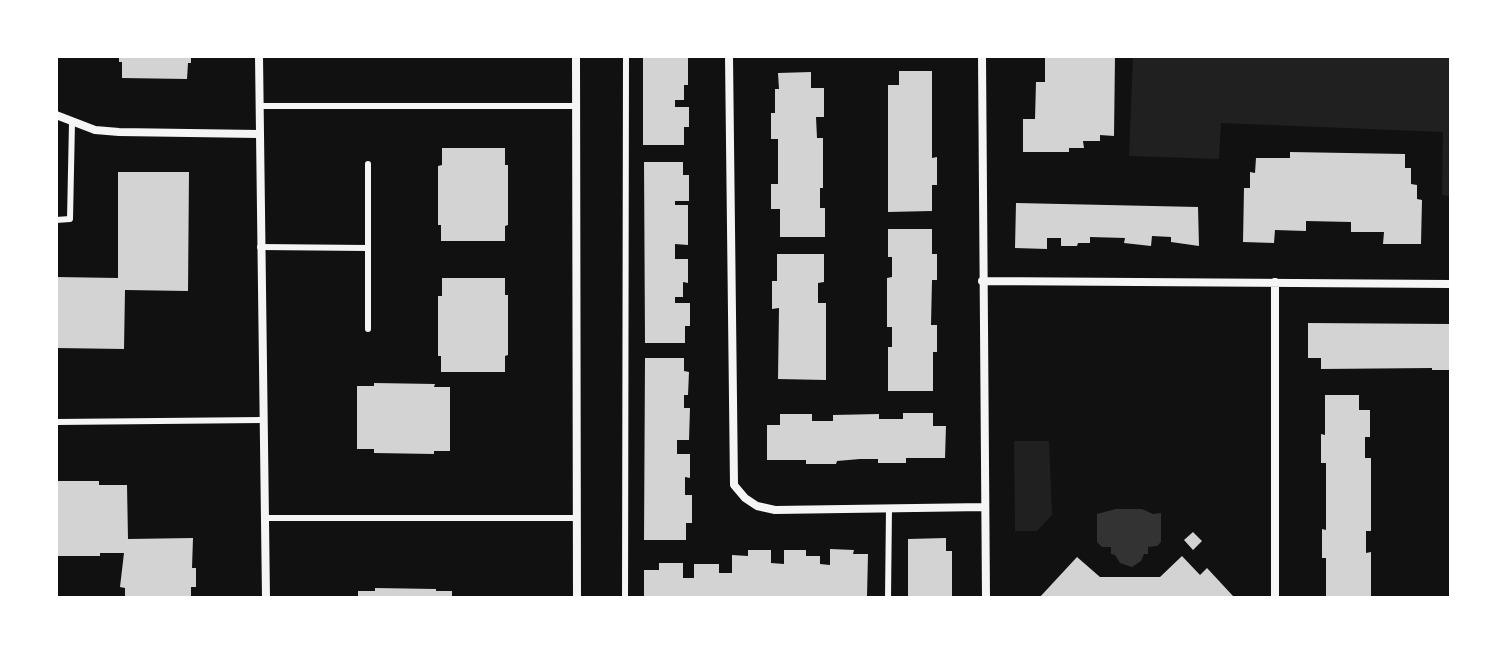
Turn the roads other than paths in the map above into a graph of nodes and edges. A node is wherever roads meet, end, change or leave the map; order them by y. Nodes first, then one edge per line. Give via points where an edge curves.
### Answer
1 (259, 56) edge
2 (576, 56) edge
3 (626, 56) edge
4 (729, 56) edge
5 (982, 56) edge
6 (259, 106) junction
7 (576, 106) junction
8 (56, 115) edge
9 (72, 122) junction
10 (259, 134) junction
11 (368, 164) dead end
12 (56, 220) edge
13 (260, 247) junction
14 (368, 248) junction
15 (982, 281) junction
16 (1275, 282) junction
17 (1451, 284) edge
18 (368, 329) dead end
19 (262, 420) junction
20 (56, 422) edge
21 (985, 507) junction
22 (889, 508) junction
23 (265, 518) junction
24 (577, 518) junction
25 (266, 598) edge
26 (577, 598) edge
27 (625, 598) edge
28 (888, 598) edge
29 (986, 598) edge
30 (1275, 598) edge

1 - 6 street
2 - 7 street
3 - 27 lane
4 - 22 street via 734,485 757,506 775,510
5 - 15 street
6 - 7 lane
6 - 10 street
7 - 24 street
8 - 9 street
9 - 10 street via 119,132
9 - 12 lane via 70,219
10 - 13 street
11 - 14 lane
13 - 14 lane
13 - 19 street
14 - 18 lane
15 - 16 street
15 - 21 street
16 - 17 street
16 - 30 street
19 - 20 lane
19 - 23 street
21 - 22 street
21 - 29 street
22 - 28 lane
23 - 24 lane
23 - 25 street
24 - 26 street

